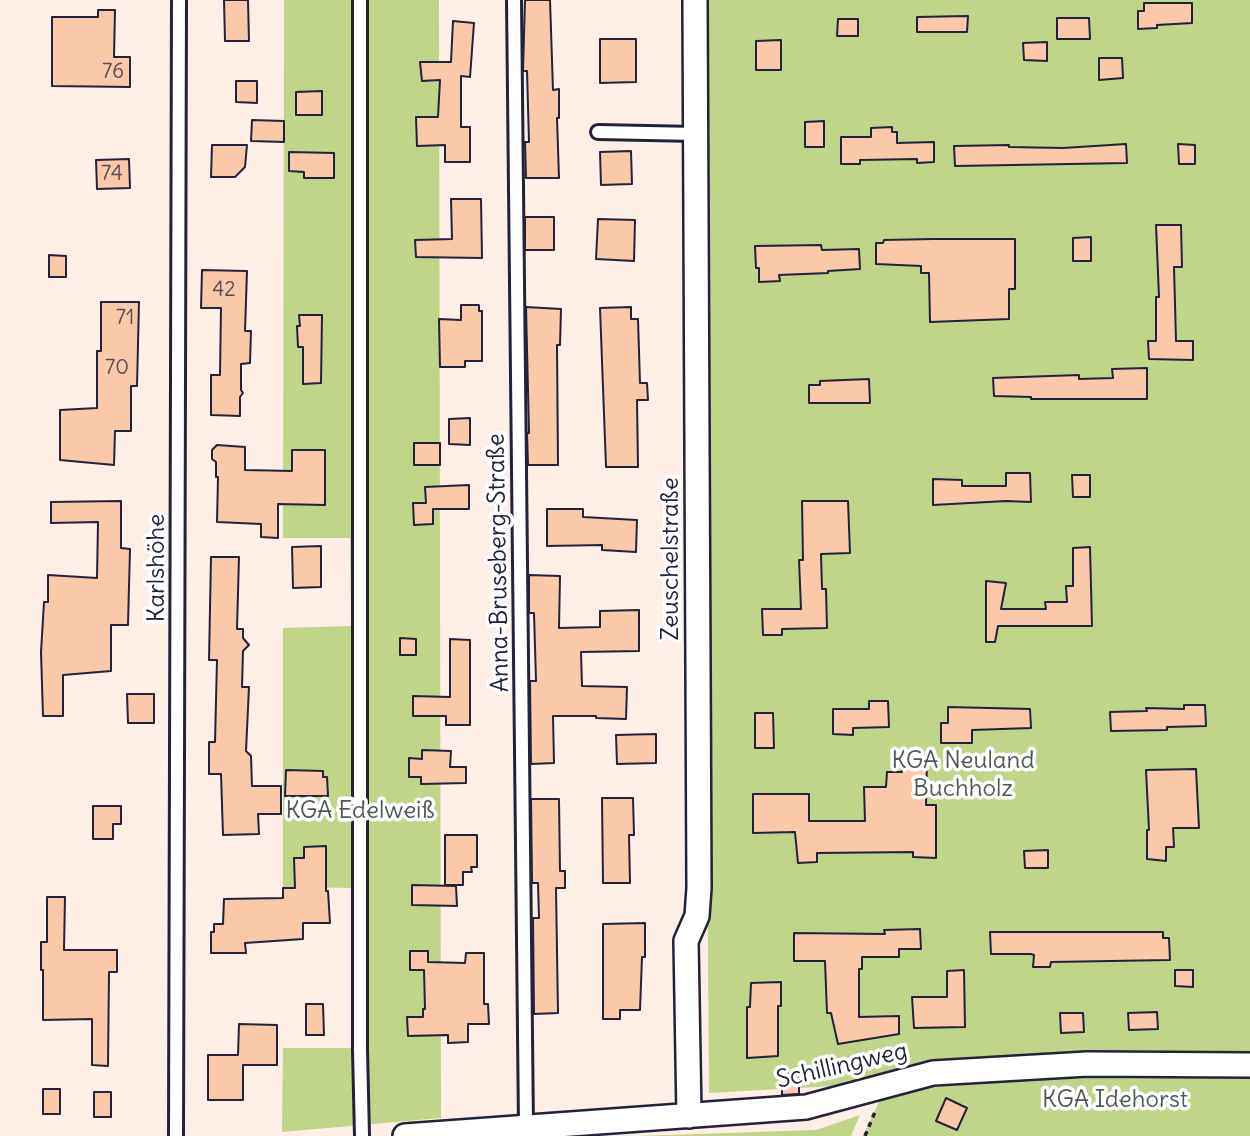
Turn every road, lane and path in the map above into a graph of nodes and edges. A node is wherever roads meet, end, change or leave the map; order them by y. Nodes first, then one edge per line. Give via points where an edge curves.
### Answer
1 (179, 0) edge
2 (360, 0) edge
3 (514, 0) edge
4 (695, 0) edge
5 (598, 132) dead end
6 (696, 134) junction
7 (1250, 1065) edge
8 (689, 1116) junction
9 (526, 1126) junction
10 (176, 1136) edge
11 (362, 1136) edge
12 (405, 1136) edge

1 - 10 lane, Karlshöhe
2 - 11 lane
3 - 9 lane, Anna-Bruseberg-Straße
4 - 6 street, Zeuschelstraße
5 - 6 lane
6 - 8 street, Zeuschelstraße via 699,888 697,916 686,941
7 - 8 street, Schillingweg via 1087,1064 933,1073 806,1107
8 - 9 street, Schillingweg
9 - 12 street, Schillingweg

